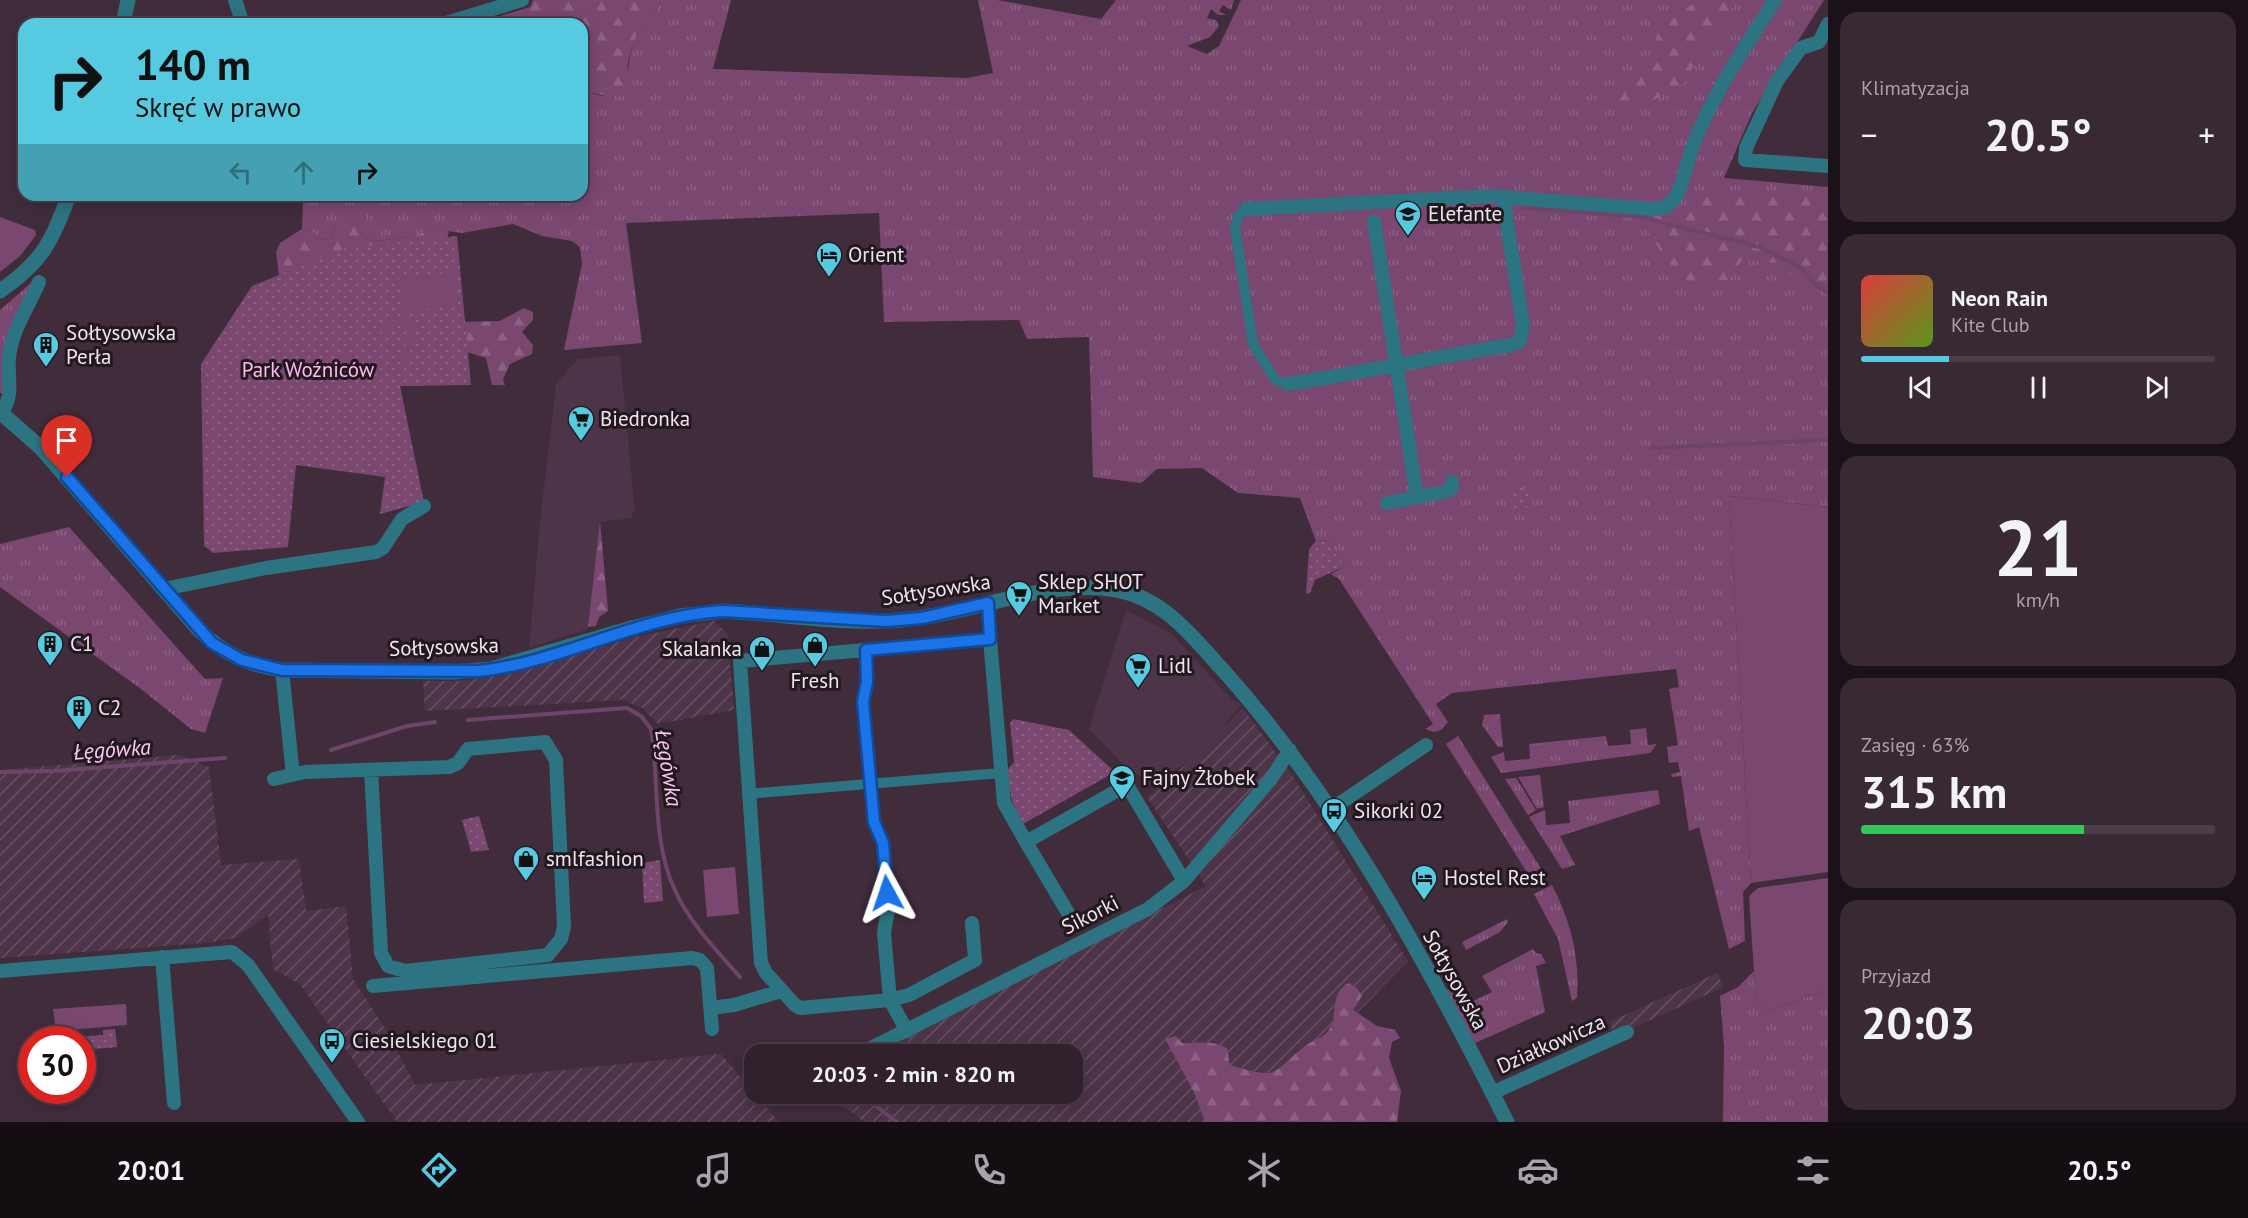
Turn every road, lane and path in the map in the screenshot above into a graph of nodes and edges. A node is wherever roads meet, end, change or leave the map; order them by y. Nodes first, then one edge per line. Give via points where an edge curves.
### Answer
1 (128, 0) edge
2 (235, 0) edge
3 (522, 0) edge
4 (1775, 0) edge
5 (124, 18) edge
6 (241, 18) edge
7 (463, 18) edge
8 (1827, 26) edge
9 (1824, 42) edge
10 (1828, 166) edge
11 (1503, 197) junction
12 (67, 201) edge
13 (1246, 209) joint
14 (1374, 222) dead end
15 (39, 282) dead end
16 (0, 291) edge
17 (1396, 365) junction
18 (1288, 384) joint
19 (1, 412) edge
20 (1452, 482) dead end
21 (1418, 497) junction
22 (1387, 502) dead end
23 (424, 506) dead end
24 (164, 589) junction
25 (988, 603) junction
26 (990, 639) junction
27 (866, 650) junction
28 (282, 670) junction
29 (1426, 745) dead end
30 (1290, 750) junction
31 (371, 770) junction
32 (1001, 773) junction
33 (293, 775) junction
34 (274, 779) dead end
35 (871, 784) junction
36 (747, 794) junction
37 (1329, 810) junction
38 (1026, 842) junction
39 (1184, 881) junction
40 (1068, 913) dead end
41 (972, 923) dead end
42 (162, 957) junction
43 (0, 971) edge
44 (374, 986) dead end
45 (781, 991) junction
46 (890, 1000) junction
47 (711, 1008) junction
48 (712, 1029) dead end
49 (906, 1031) junction
50 (1627, 1032) dead end
51 (880, 1044) edge
52 (1492, 1093) junction
53 (174, 1103) dead end
54 (358, 1122) edge
55 (1507, 1122) edge

1 - 5 street
2 - 6 street
3 - 7 street
4 - 11 street via 1717,92 1669,206 1652,209
8 - 9 street
9 - 10 street via 1801,48 1777,81 1748,144 1745,160
11 - 13 street
11 - 17 street via 1522,338 1511,345
12 - 16 street via 42,255
13 - 18 street via 1238,216 1235,228 1253,344 1275,380
14 - 17 street
15 - 19 street, Sołtysowska via 12,342 11,392
17 - 18 street
17 - 21 street
19 - 24 street, Sołtysowska via 41,448
20 - 21 street via 1448,491
21 - 22 street
23 - 24 street via 402,519 380,550
24 - 28 street, Sołtysowska via 200,630 228,654 261,667
25 - 26 street
25 - 28 street, Sołtysowska via 928,617 886,621 700,612 485,670
25 - 30 street, Sołtysowska via 1089,588 1118,590 1147,599 1187,630
26 - 27 street
26 - 32 street
27 - 35 street via 863,702
27 - 36 street via 740,661
28 - 33 street
29 - 37 street
30 - 37 street, Sołtysowska
30 - 39 street, Sikorki via 1270,780
31 - 31 street via 449,767 458,763 468,749 544,742 556,760 564,927 561,939 548,955 405,971 388,966 381,953
31 - 33 street
32 - 35 street
32 - 38 street via 1004,803
33 - 34 street
35 - 36 street
35 - 46 street via 874,822 883,843 888,909 884,933
36 - 45 street via 762,963
37 - 52 street, Sołtysowska via 1380,888
38 - 39 street via 1127,785
38 - 40 street
39 - 49 street, Sikorki via 1148,909
41 - 46 street via 975,960 909,995
42 - 43 street
42 - 53 street
42 - 54 street via 226,951 241,958
44 - 47 street via 692,958 707,968
45 - 46 street via 800,1008
45 - 47 street
46 - 49 street
47 - 48 street
49 - 51 street, Sikorki
50 - 52 street, Działkowicza
52 - 55 street, Sołtysowska

